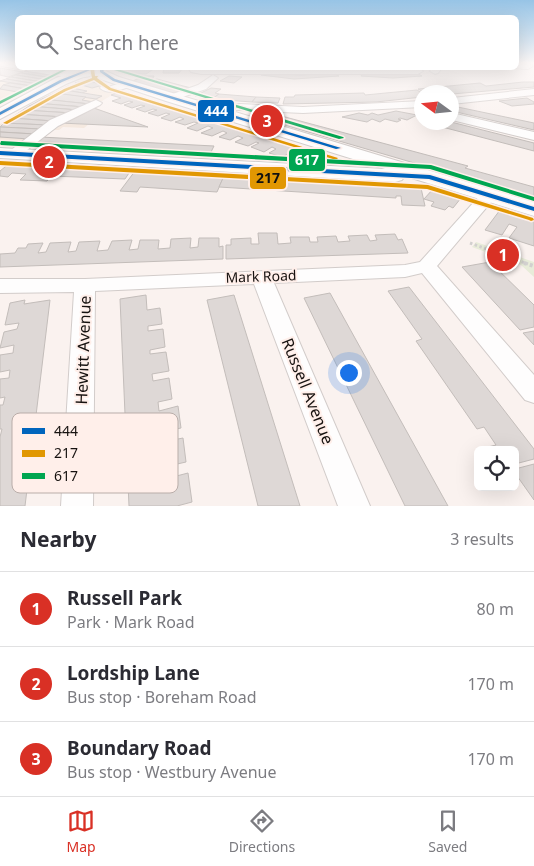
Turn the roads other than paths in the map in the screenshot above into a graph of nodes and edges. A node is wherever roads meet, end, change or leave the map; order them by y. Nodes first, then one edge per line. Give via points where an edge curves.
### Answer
1 (52, 87) edge
2 (136, 87) edge
3 (202, 87) edge
4 (534, 92) edge
5 (171, 98) junction
6 (459, 100) edge
7 (96, 103) dead end
8 (194, 105) junction
9 (414, 105) edge
10 (406, 106) junction
11 (414, 108) edge
12 (2, 110) edge
13 (459, 119) edge
14 (534, 136) edge
15 (353, 153) junction
16 (4, 154) edge
17 (344, 173) junction
18 (430, 177) junction
19 (489, 195) junction
20 (534, 209) edge
21 (428, 266) junction
22 (261, 276) junction
23 (85, 285) junction
24 (0, 286) edge
25 (534, 393) edge
26 (80, 413) edge
27 (77, 493) edge
28 (77, 506) edge
29 (354, 506) edge

1 - 12 main road
2 - 5 main road
3 - 5 street
4 - 6 street
5 - 8 main road
7 - 16 street via 54,123
8 - 10 street via 303,110
8 - 15 main road
9 - 10 street
10 - 11 street
13 - 14 street
15 - 17 main road via 359,158 359,164
15 - 18 main road
16 - 17 main road
17 - 18 main road
18 - 19 main road
19 - 20 main road
19 - 21 street
21 - 22 street, Mark Road via 405,270
21 - 25 street
22 - 23 street, Mark Road
22 - 29 street, Russell Avenue
23 - 24 street, Mark Road
23 - 26 street, Hewitt Avenue
27 - 28 street, Hewitt Avenue

